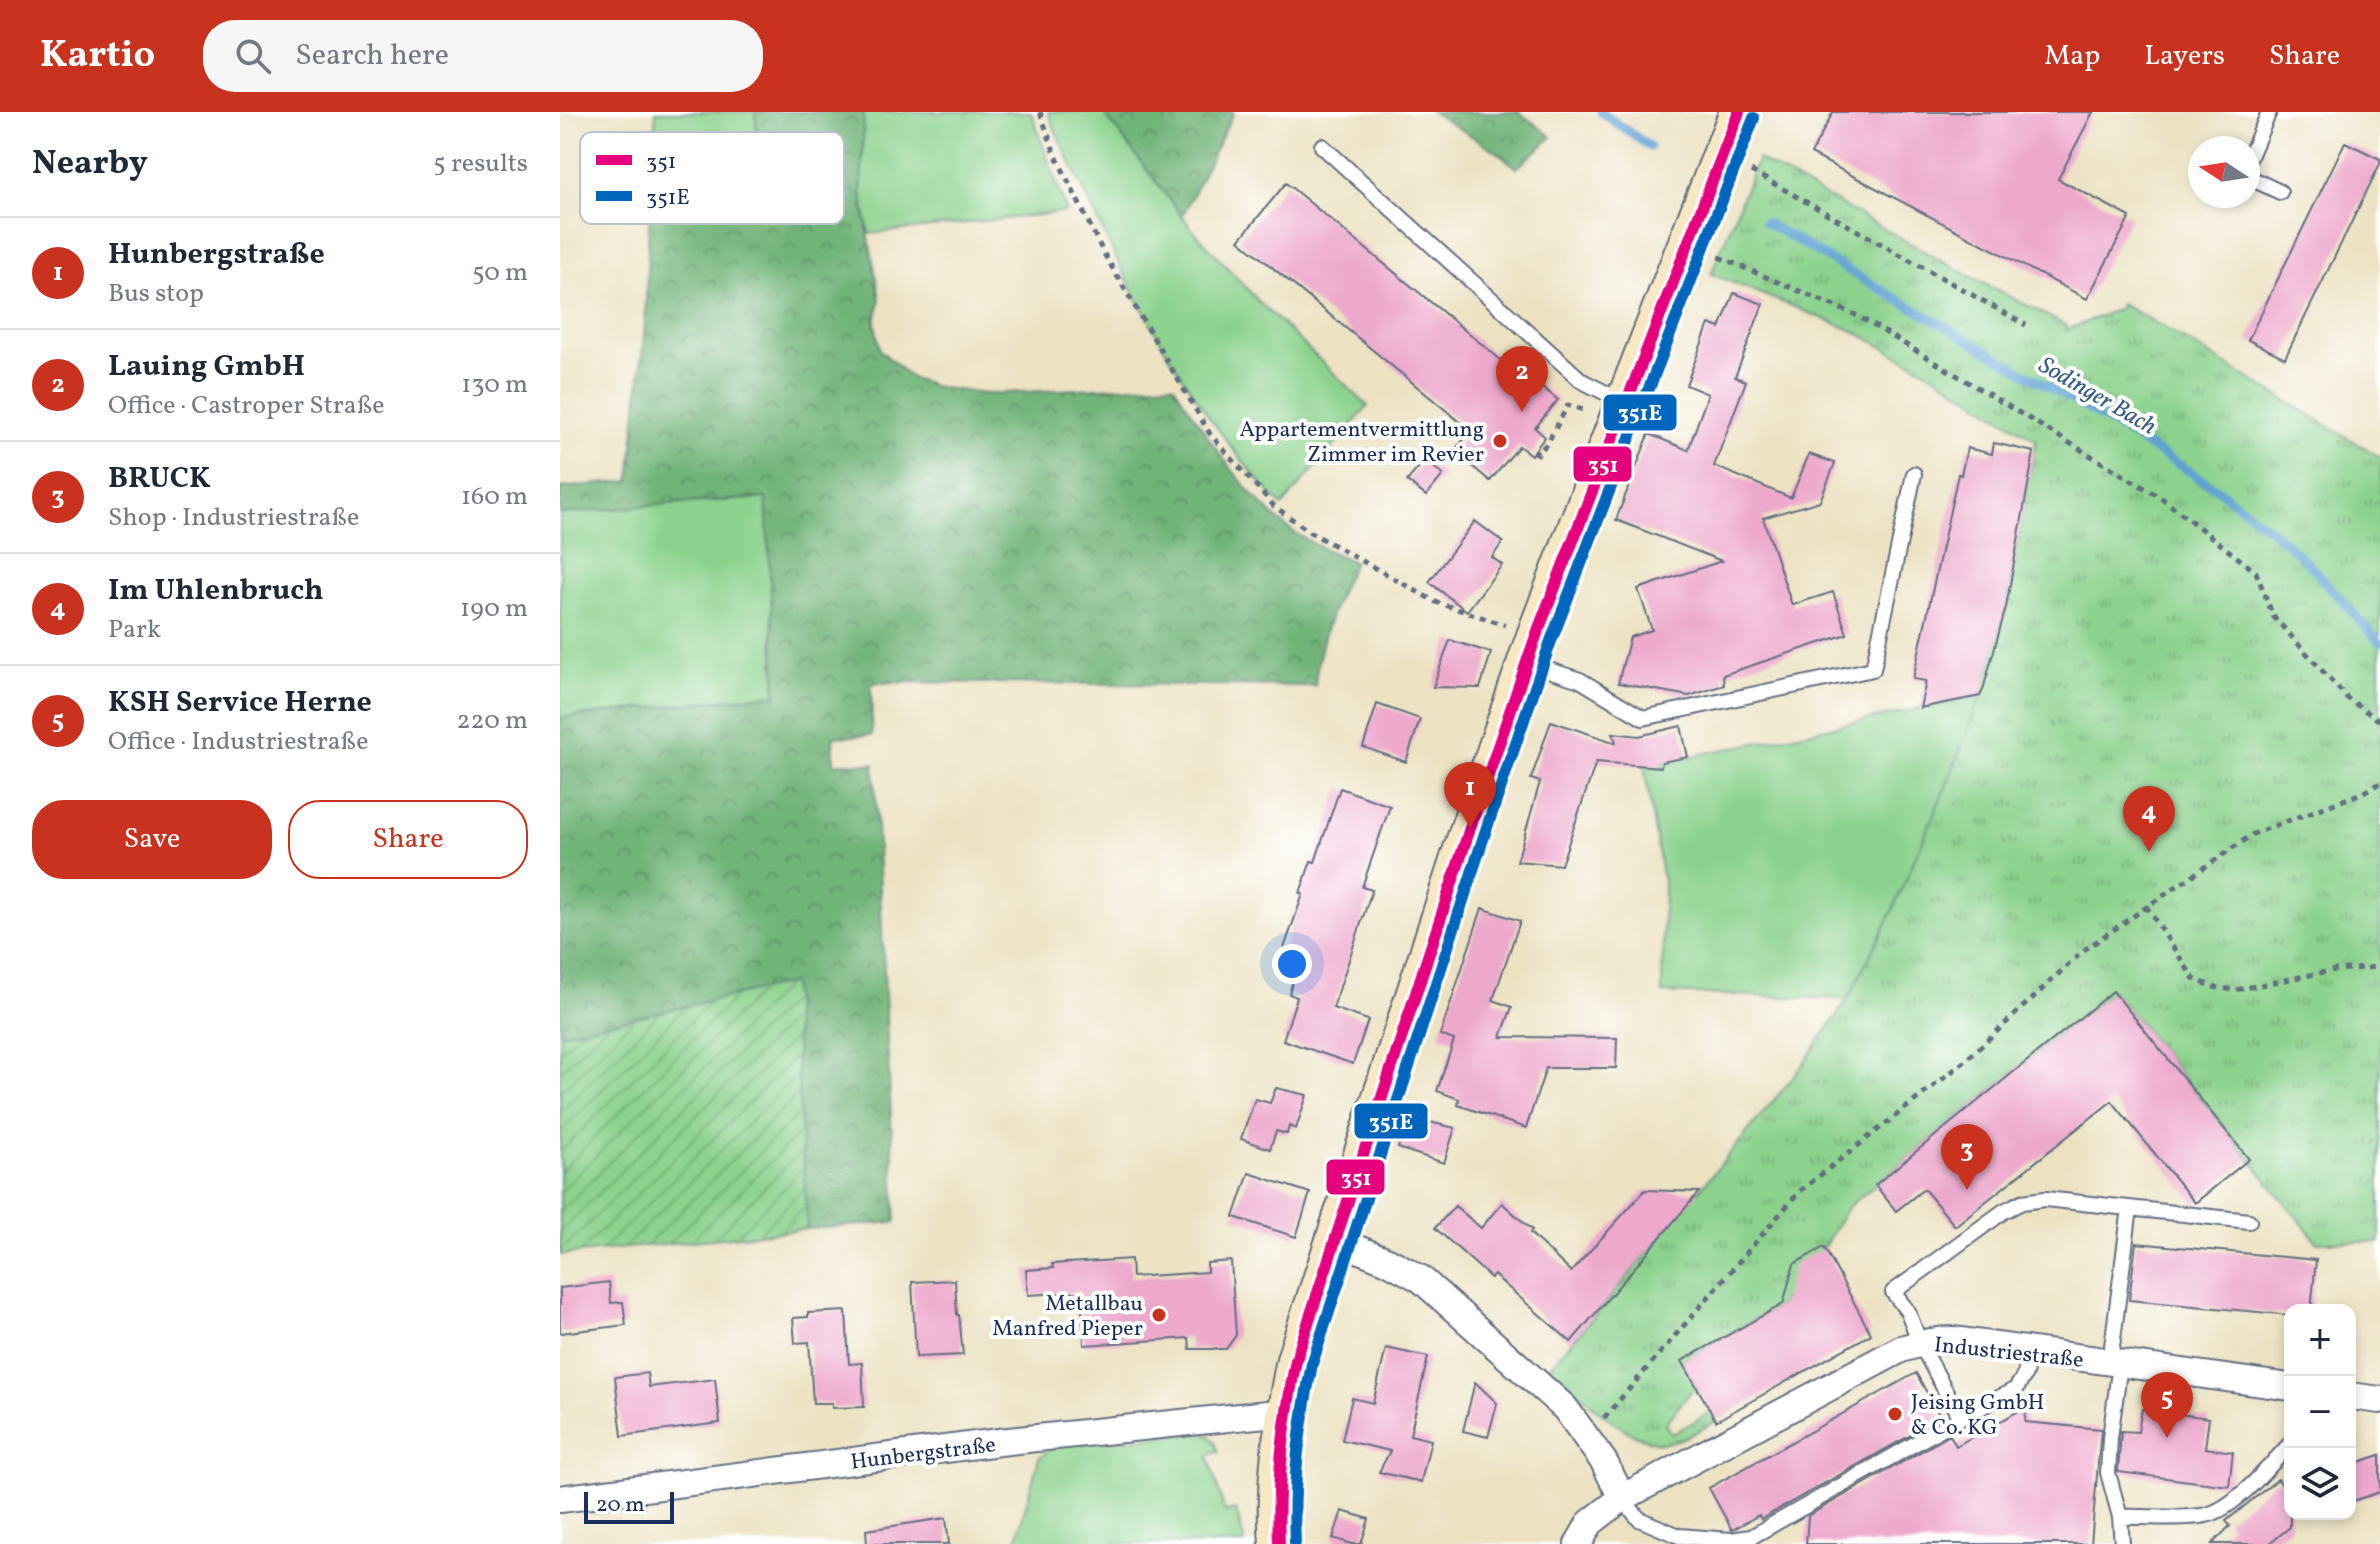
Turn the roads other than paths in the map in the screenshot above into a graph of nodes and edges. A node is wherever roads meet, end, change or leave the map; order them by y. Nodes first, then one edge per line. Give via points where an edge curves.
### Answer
1 (1739, 112) edge
2 (2269, 112) edge
3 (2259, 136) edge
4 (1322, 146) dead end
5 (2260, 183) edge
6 (2280, 192) dead end
7 (1621, 413) junction
8 (1914, 474) dead end
9 (1532, 650) junction
10 (2130, 1208) junction
11 (2249, 1221) dead end
12 (1335, 1240) junction
13 (1920, 1343) junction
14 (2030, 1351) junction
15 (2115, 1363) junction
16 (2284, 1386) edge
17 (2356, 1397) edge
18 (2380, 1400) edge
19 (1286, 1412) junction
20 (1960, 1418) junction
21 (2286, 1448) edge
22 (1622, 1498) junction
23 (560, 1499) edge
24 (2120, 1517) junction
25 (1279, 1544) edge
26 (1578, 1544) edge
27 (2122, 1544) edge

1 - 7 main road
2 - 3 lane
4 - 7 lane
5 - 6 lane
7 - 9 main road
8 - 9 lane via 1873,669 1643,718
9 - 12 main road
10 - 11 lane
10 - 13 lane via 2045,1199 2004,1211 1893,1292
10 - 15 lane
12 - 19 main road via 1296,1360
12 - 22 street via 1421,1279 1565,1408 1604,1462
13 - 14 street, Industriestraße via 1955,1340
13 - 20 lane
13 - 22 street, Industriestraße
14 - 15 street, Industriestraße
14 - 20 lane via 2016,1389
15 - 16 street, Industriestraße
15 - 24 lane via 2108,1473
17 - 18 street
19 - 23 street, Hunbergstraße via 999,1442
19 - 25 main road via 1277,1484
20 - 22 lane via 1751,1537 1679,1536 1639,1519
21 - 24 lane via 2219,1511
22 - 26 street, Industriestraße via 1590,1523
24 - 27 lane

